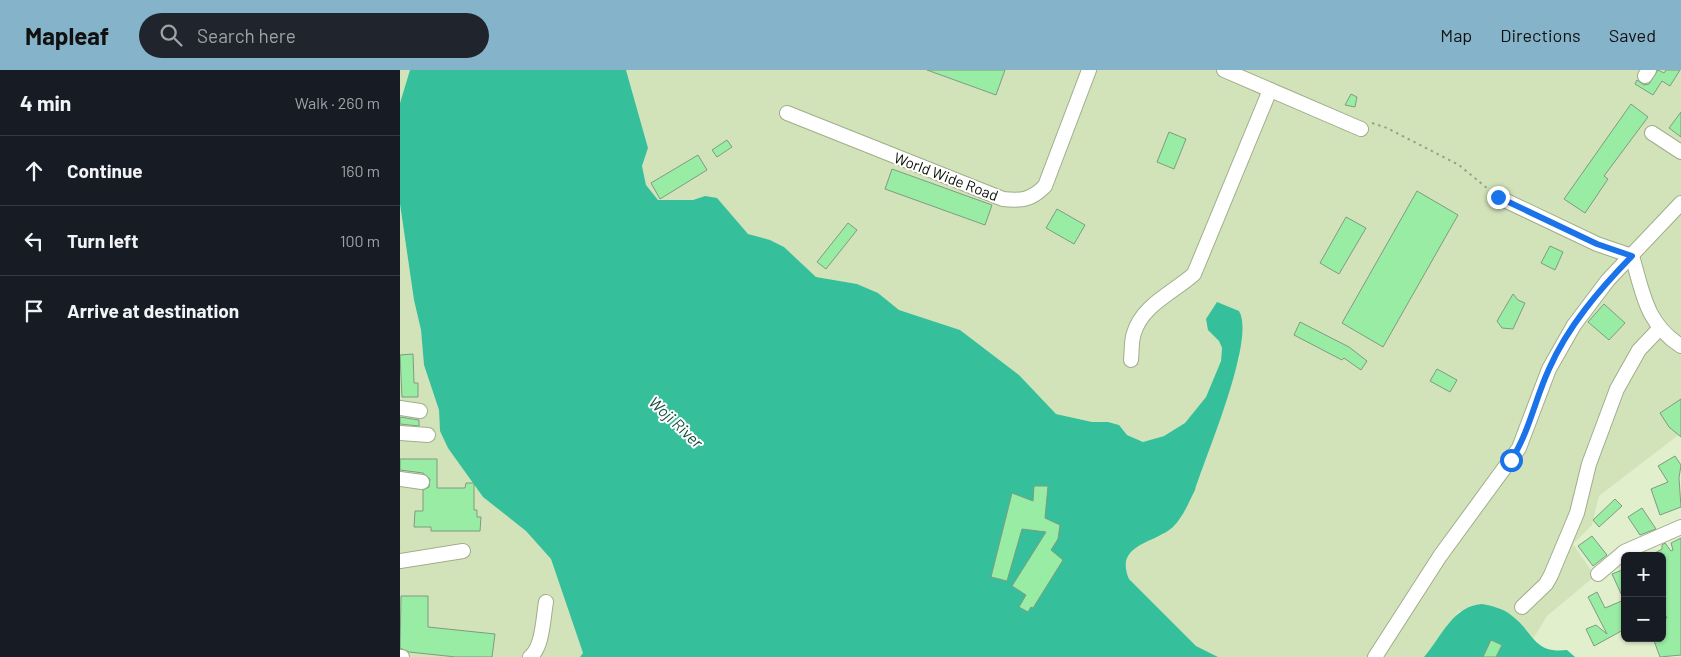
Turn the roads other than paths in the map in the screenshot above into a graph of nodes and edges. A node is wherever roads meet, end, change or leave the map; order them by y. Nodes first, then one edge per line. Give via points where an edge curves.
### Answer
1 (1089, 70) edge
2 (1224, 70) edge
3 (1270, 90) junction
4 (787, 113) dead end
5 (1361, 128) road end
6 (1652, 133) dead end
7 (1681, 152) edge
8 (1498, 197) road end
9 (1681, 204) edge
10 (1632, 256) junction
11 (1659, 329) junction
12 (1681, 346) edge
13 (1131, 360) dead end
14 (400, 408) edge
15 (420, 411) dead end
16 (400, 433) edge
17 (428, 435) dead end
18 (400, 479) edge
19 (422, 482) dead end
20 (1681, 527) edge
21 (462, 551) dead end
22 (400, 561) edge
23 (1598, 574) dead end
24 (546, 602) dead end
25 (1522, 607) dead end
26 (530, 657) edge
27 (1375, 657) edge

1 - 4 street, World Wide Road via 1045,186 1034,197 1022,201 1003,199
2 - 3 street
3 - 5 street
3 - 13 street via 1194,274 1164,294 1146,312 1134,332
6 - 7 street
8 - 10 street via 1597,244
9 - 10 street
10 - 11 street via 1646,302
10 - 27 street via 1590,303 1560,348 1543,382 1519,448 1440,556
11 - 12 street
11 - 25 street via 1639,350 1618,389 1589,464 1576,513 1551,575
14 - 15 street
16 - 17 street
18 - 19 street
20 - 23 street via 1624,552
21 - 22 street
24 - 26 street via 539,642

